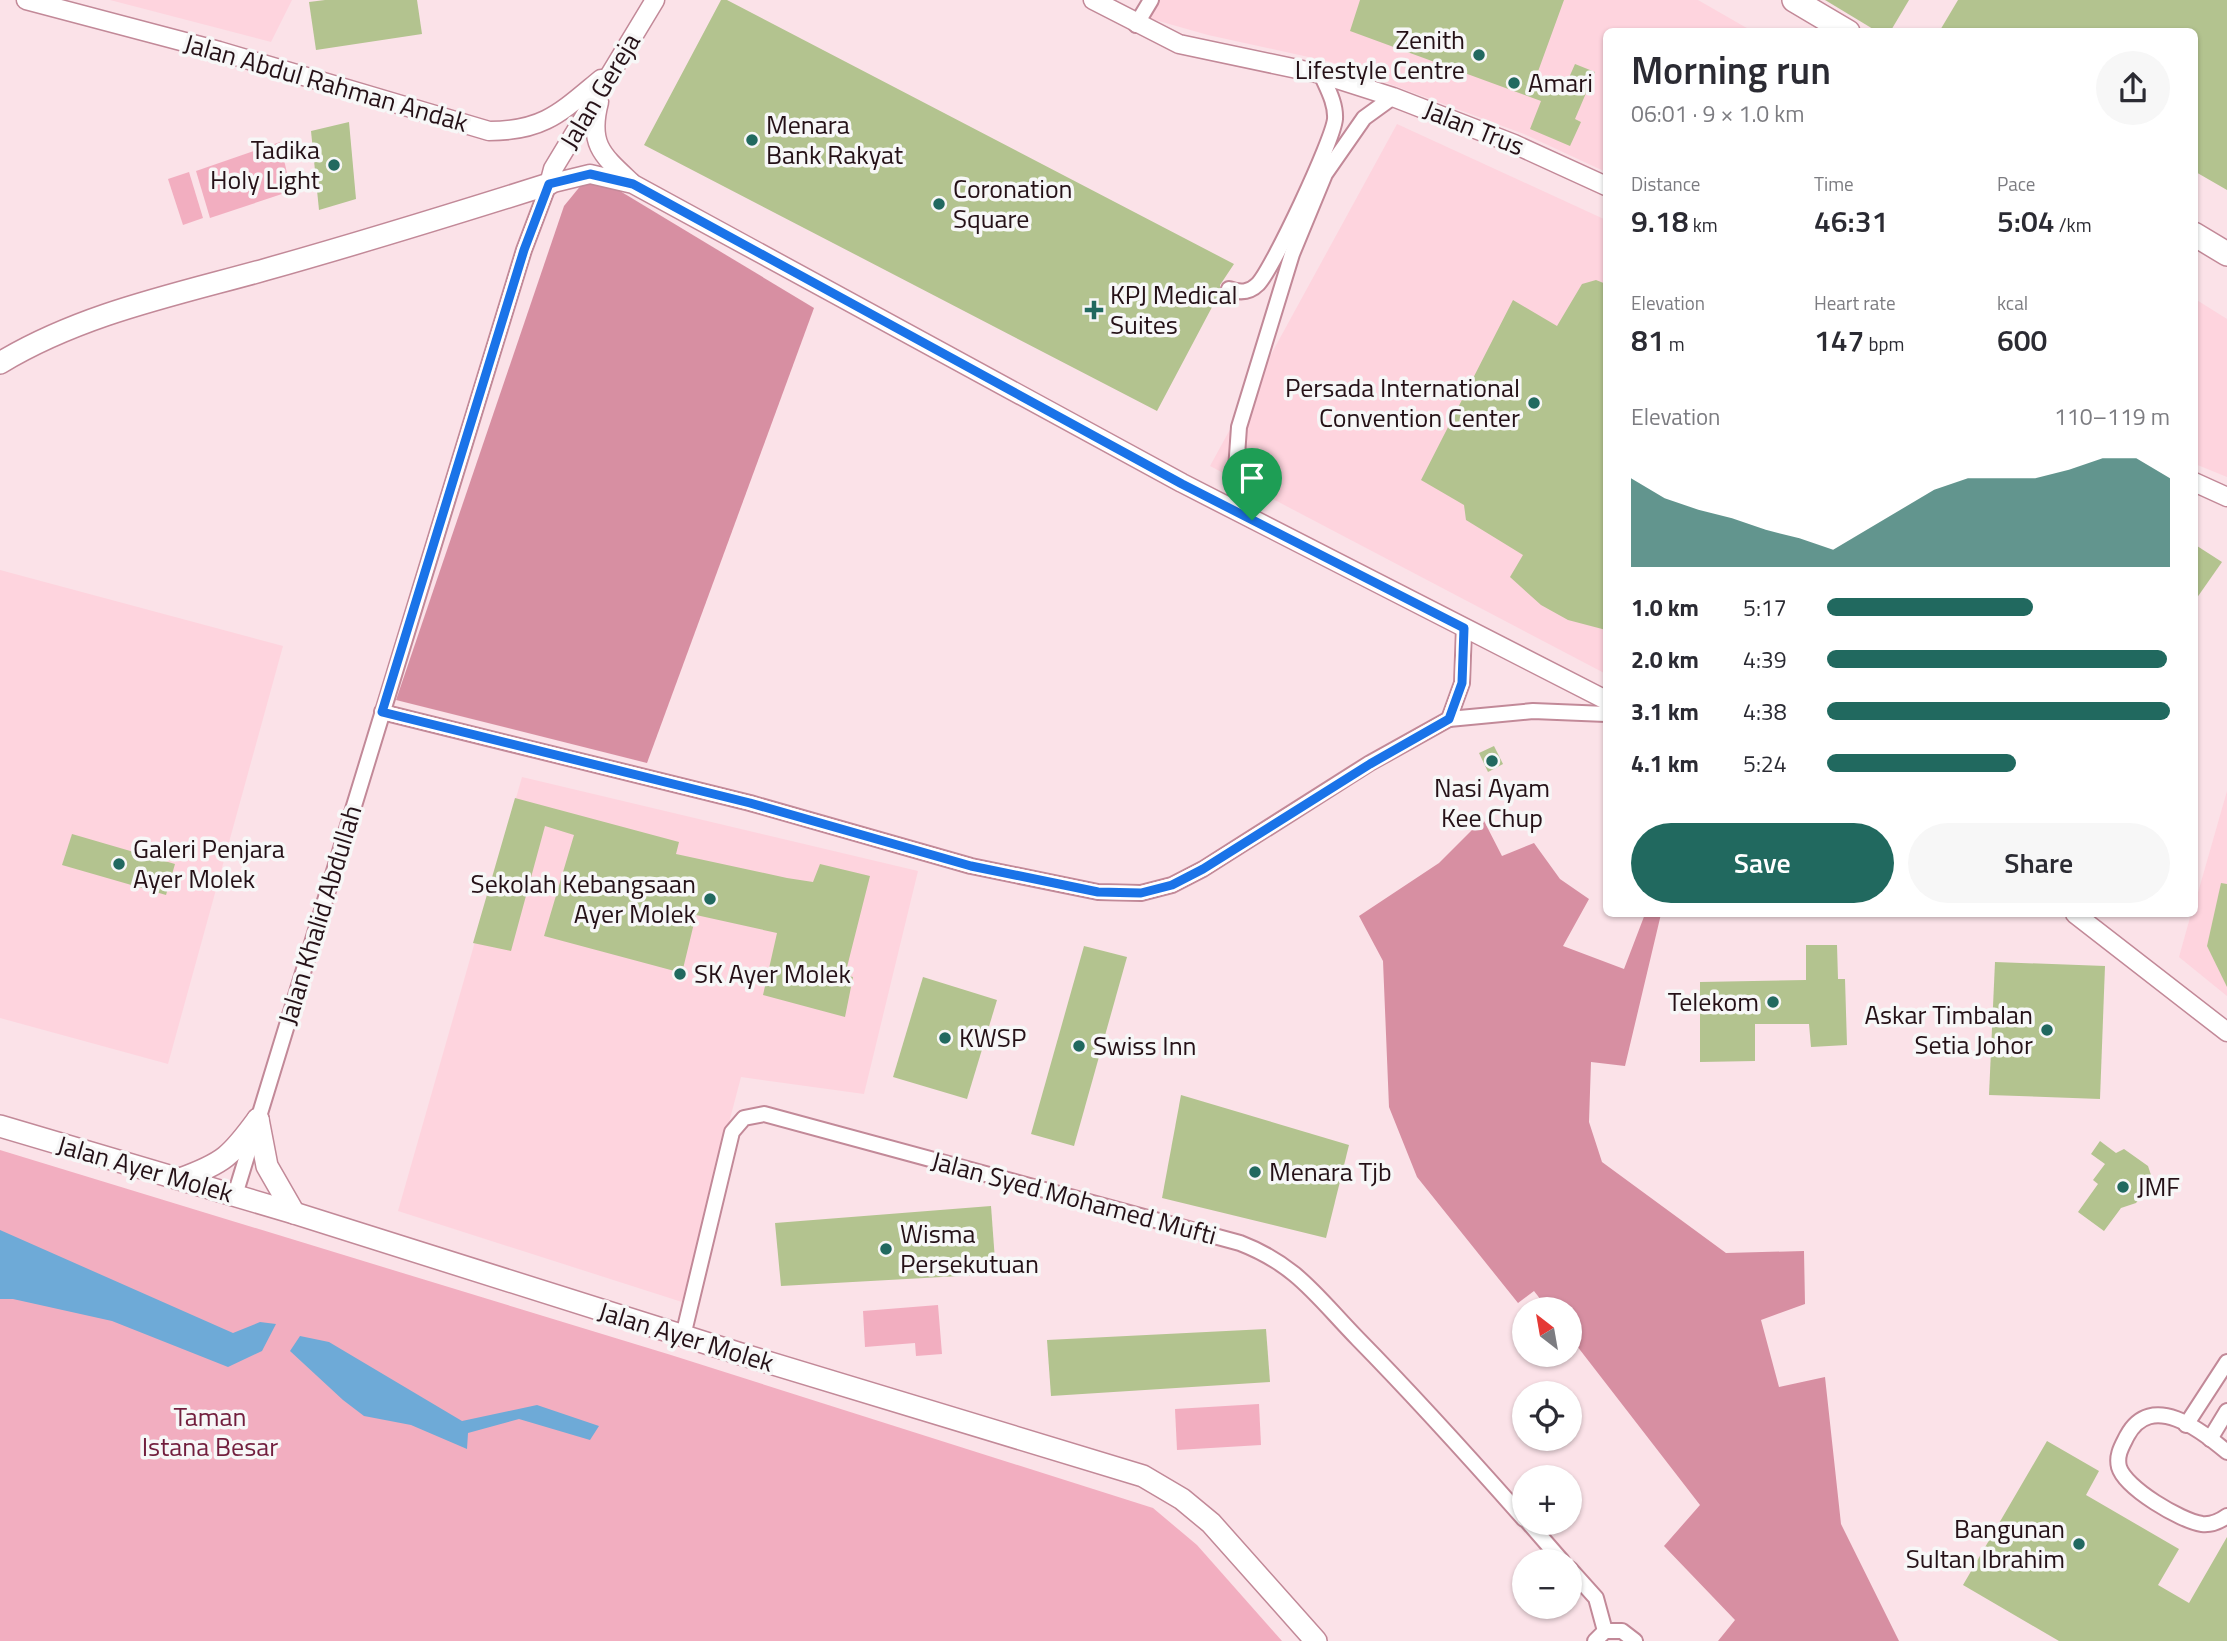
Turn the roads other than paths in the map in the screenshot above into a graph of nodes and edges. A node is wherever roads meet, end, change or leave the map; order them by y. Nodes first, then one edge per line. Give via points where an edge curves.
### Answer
1 (26, 0) edge
2 (655, 0) edge
3 (1093, 0) edge
4 (1151, 0) edge
5 (1794, 0) edge
6 (1136, 25) junction
7 (1841, 28) edge
8 (612, 69) junction
9 (1321, 74) junction
10 (1393, 97) junction
11 (549, 184) junction
12 (633, 184) junction
13 (1603, 185) edge
14 (2198, 236) edge
15 (2227, 254) edge
16 (1229, 289) dead end
17 (0, 363) edge
18 (2198, 484) edge
19 (2227, 498) edge
20 (1252, 520) junction
21 (1464, 628) junction
22 (1603, 698) edge
23 (382, 712) junction
24 (1603, 714) edge
25 (1449, 719) junction
26 (2079, 917) edge
27 (2227, 1032) edge
28 (258, 1119) junction
29 (0, 1126) edge
30 (180, 1179) junction
31 (235, 1195) junction
32 (294, 1213) junction
33 (683, 1336) junction
34 (2227, 1362) edge
35 (2227, 1411) edge
36 (2186, 1425) junction
37 (2210, 1439) junction
38 (2227, 1452) edge
39 (1512, 1506) edge
40 (2227, 1516) edge
41 (1539, 1535) edge
42 (1551, 1549) edge
43 (1582, 1582) edge
44 (1600, 1636) edge
45 (1316, 1641) edge
46 (1635, 1641) edge

1 - 8 street, Jalan Abdul Rahman Andak via 489,131 535,127 561,112
2 - 8 street, Jalan Gereja
3 - 6 street, Jalan Trus
4 - 6 street
5 - 7 main road
6 - 9 street, Jalan Trus via 1179,44
8 - 11 street, Jalan Gereja via 553,169
8 - 12 street via 593,123 606,159
9 - 10 street, Jalan Trus
9 - 16 street via 1334,103 1333,129 1274,263 1249,290
10 - 13 street, Jalan Trus
10 - 20 street via 1364,118 1325,174 1292,254 1239,427 1236,470
11 - 12 street via 590,174
11 - 17 main road via 93,318
11 - 23 street, Jalan Khalid Abdullah via 524,250
12 - 20 street
14 - 15 main road
18 - 19 street
20 - 21 street
21 - 22 street
21 - 25 street via 1462,683
23 - 25 street via 750,803 971,866 1098,892 1141,893 1172,885 1203,869
23 - 28 street, Jalan Khalid Abdullah
24 - 25 street via 1533,711
26 - 27 street
28 - 30 main road via 234,1152
28 - 31 street, Jalan Khalid Abdullah
28 - 32 main road via 267,1166
29 - 30 main road, Jalan Ayer Molek
30 - 31 main road, Jalan Ayer Molek
31 - 32 main road, Jalan Ayer Molek
32 - 33 main road, Jalan Ayer Molek
33 - 39 street, Jalan Syed Mohamed Mufti via 732,1132 744,1118 764,1114 1269,1254 1291,1269 1384,1365
33 - 45 main road, Jalan Ayer Molek via 1143,1476 1182,1499 1210,1523
34 - 36 street
35 - 37 street
36 - 37 street
36 - 40 street via 2169,1415 2142,1419 2119,1452 2119,1468 2131,1485 2187,1521 2206,1524
37 - 38 street
41 - 42 street, Jalan Syed Mohamed Mufti
43 - 44 street via 1596,1598
44 - 46 street via 1622,1631

